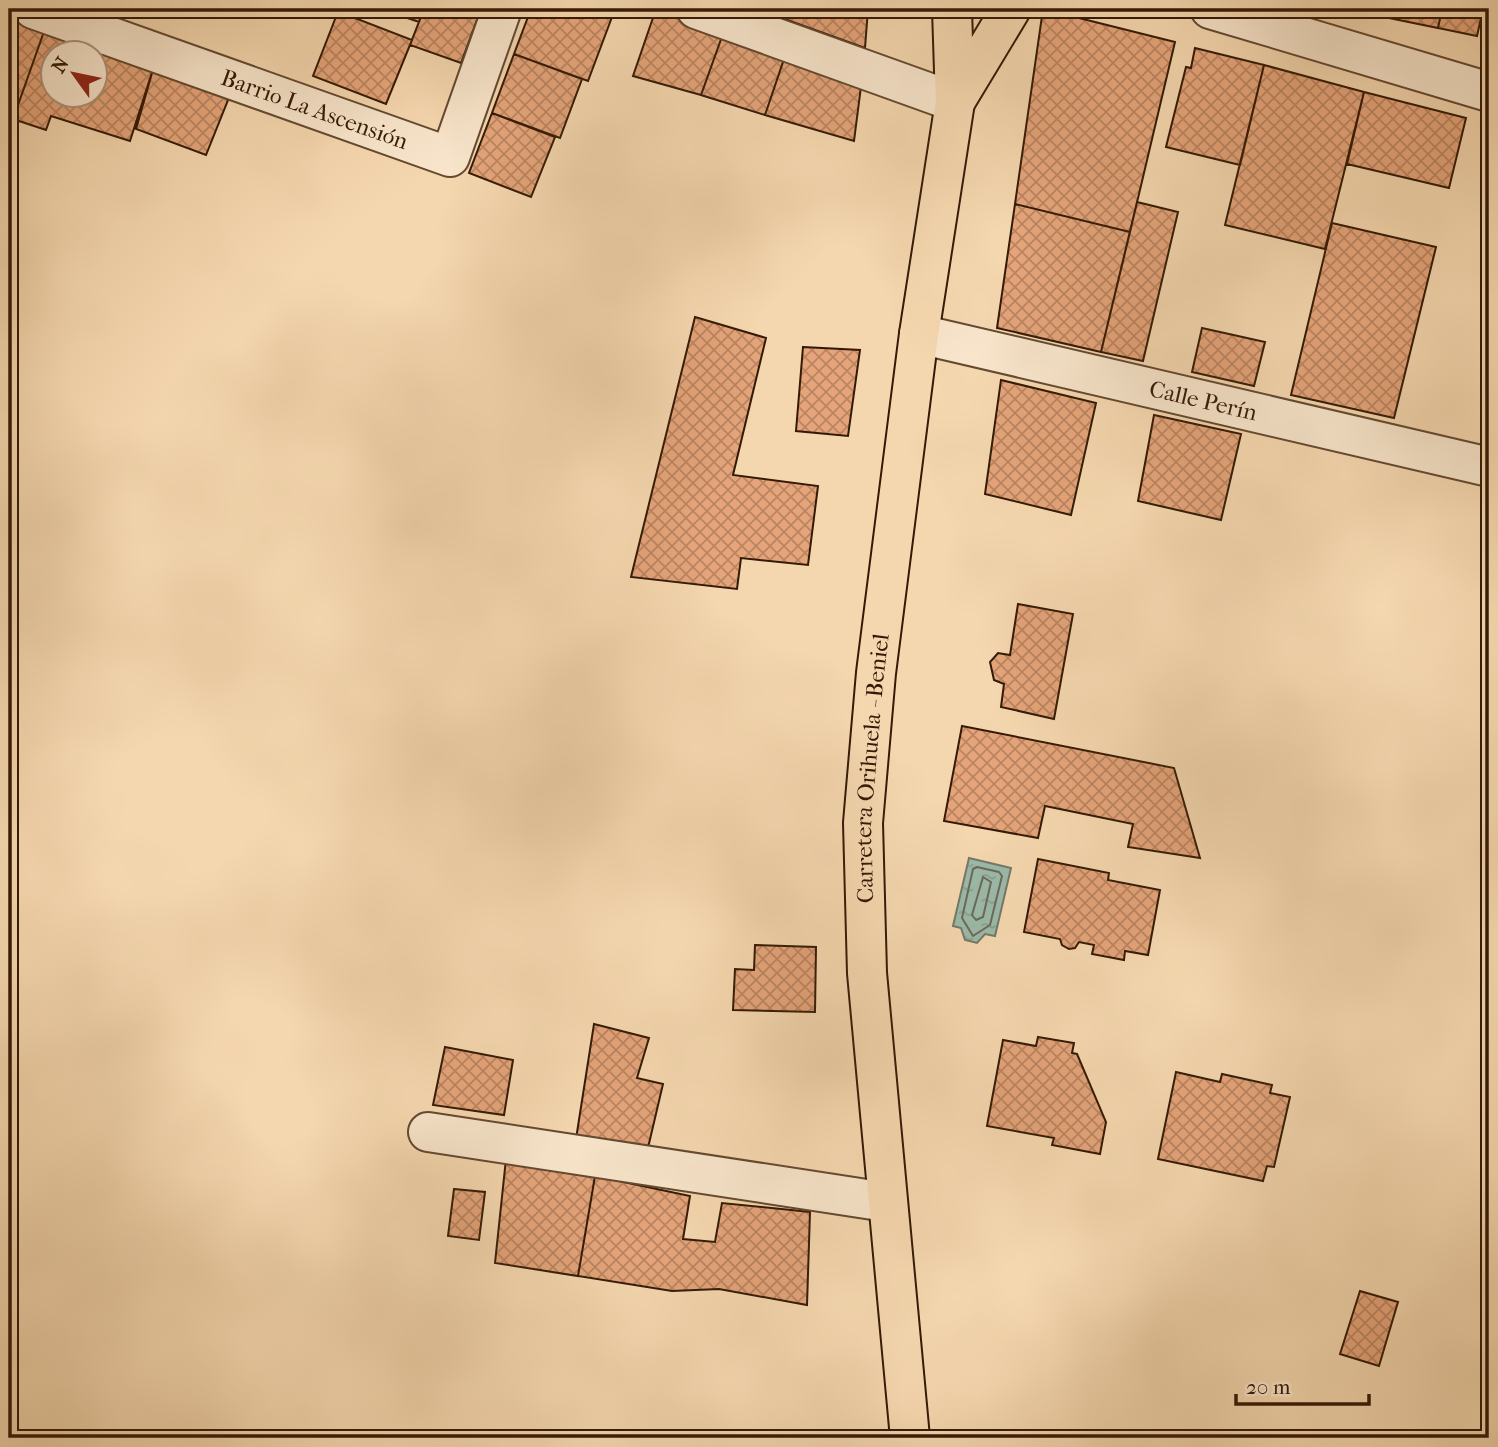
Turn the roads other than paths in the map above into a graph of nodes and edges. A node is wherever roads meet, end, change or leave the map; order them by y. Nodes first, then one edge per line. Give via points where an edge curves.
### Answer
1 (33, 9) edge
2 (502, 9) edge
3 (696, 9) edge
4 (952, 9) edge
5 (1012, 9) edge
6 (1210, 9) edge
7 (1489, 92) edge
8 (955, 102) junction
9 (919, 334) junction
10 (1489, 467) edge
11 (428, 1132) dead end
12 (886, 1202) junction
13 (910, 1438) edge

1 - 2 street, Barrio La Ascensión via 450,157
3 - 8 street
4 - 8 main road, Carretera Orihuela - Beniel
5 - 8 main road, Carretera Orihuela - Beniel
6 - 7 street
8 - 9 main road, Carretera Orihuela - Beniel
9 - 10 street, Calle Perín
9 - 12 main road, Carretera Orihuela - Beniel via 876,673 863,823 867,973
11 - 12 street
12 - 13 main road, Carretera Orihuela - Beniel

